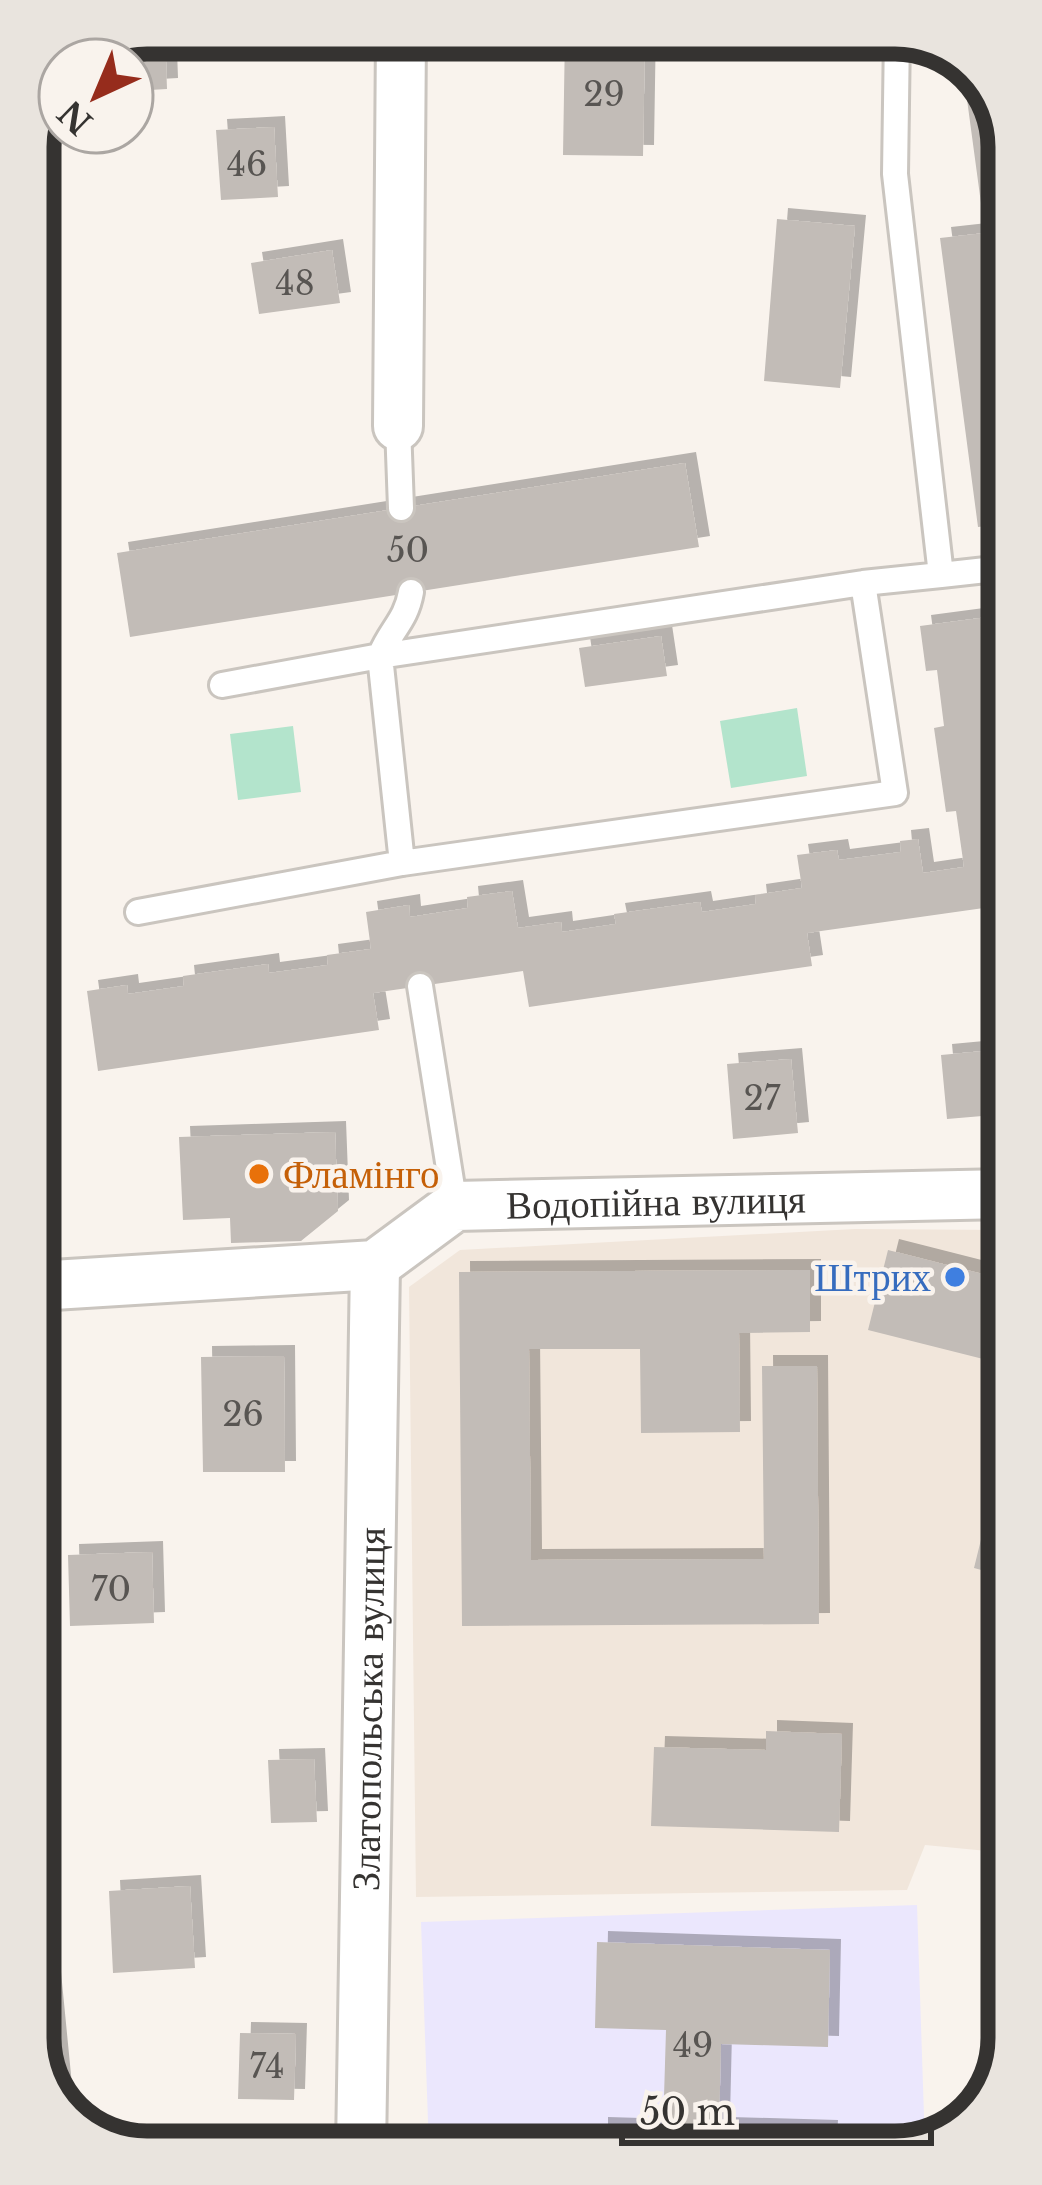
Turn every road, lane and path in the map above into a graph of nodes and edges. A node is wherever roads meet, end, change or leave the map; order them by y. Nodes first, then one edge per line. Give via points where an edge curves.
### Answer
1 (897, 54) edge
2 (401, 55) edge
3 (398, 425) joint
4 (401, 508) dead end
5 (988, 570) edge
6 (941, 574) junction
7 (863, 583) junction
8 (411, 592) dead end
9 (380, 656) junction
10 (222, 685) dead end
11 (402, 863) junction
12 (138, 912) dead end
13 (420, 986) dead end
14 (988, 1195) edge
15 (455, 1206) junction
16 (376, 1265) junction
17 (54, 1285) edge
18 (361, 2131) edge

1 - 6 lane via 895,174
2 - 3 street
3 - 4 lane
5 - 6 lane
6 - 7 lane
7 - 9 lane
7 - 11 lane via 895,793
8 - 9 lane via 406,619
9 - 10 lane
9 - 11 lane
11 - 12 lane
13 - 15 lane
14 - 15 street, Водопійна вулиця
15 - 16 street, Водопійна вулиця
16 - 17 street
16 - 18 street, Златопольська вулиця

